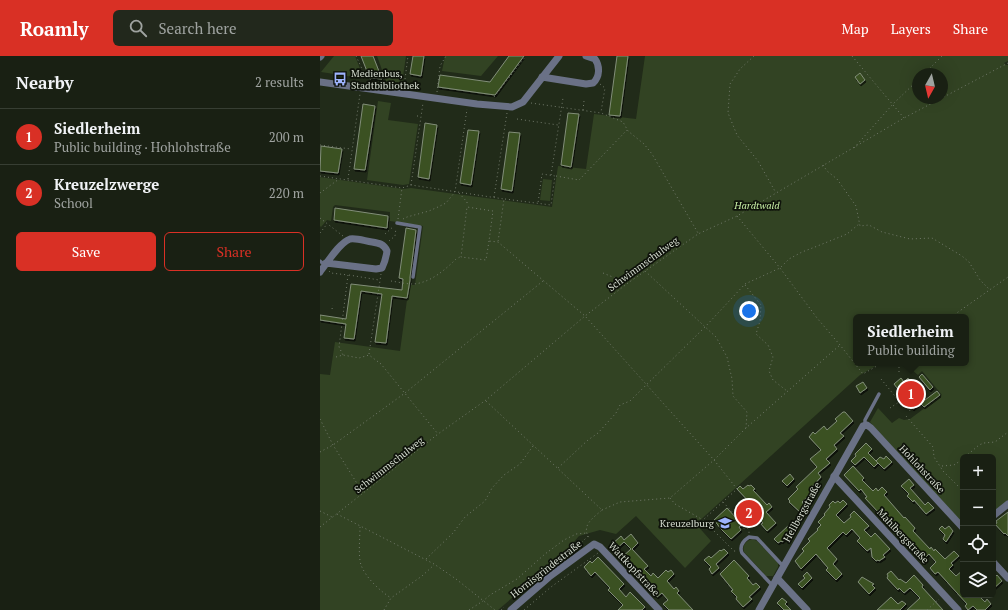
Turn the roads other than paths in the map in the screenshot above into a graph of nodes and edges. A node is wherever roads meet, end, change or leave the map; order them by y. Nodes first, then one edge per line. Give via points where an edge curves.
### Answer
1 (559, 56) edge
2 (586, 56) edge
3 (542, 77) junction
4 (320, 82) edge
5 (397, 223) road end
6 (323, 266) edge
7 (413, 277) dead end
8 (879, 394) dead end
9 (865, 425) junction
10 (834, 476) junction
11 (1008, 504) edge
12 (996, 514) edge
13 (961, 526) edge
14 (593, 543) joint
15 (996, 565) edge
16 (783, 566) junction
17 (1007, 577) edge
18 (777, 578) junction
19 (772, 586) junction
20 (511, 610) edge
21 (659, 610) edge
22 (759, 610) edge
23 (807, 610) edge
24 (958, 610) edge

1 - 3 street
2 - 3 street via 598,63 597,78 593,83
3 - 4 street via 523,102 508,107
5 - 7 lane via 420,227
6 - 6 street via 348,240 377,243 384,246 387,251 382,268 371,270
8 - 9 lane via 865,420
9 - 10 street, Hellbergstraße via 860,429
9 - 13 street, Hohlohstraße via 871,428
10 - 16 street, Hellbergstraße
10 - 24 street, Mahlbergstraße
11 - 12 street
14 - 20 street, Hornisgrindestraße
14 - 21 street, Wattkopfstraße via 603,549
15 - 17 street
16 - 18 street, Hellbergstraße
16 - 19 lane via 757,538 750,537 743,543 742,553
18 - 19 street, Hellbergstraße
18 - 23 street
19 - 22 street, Hellbergstraße

